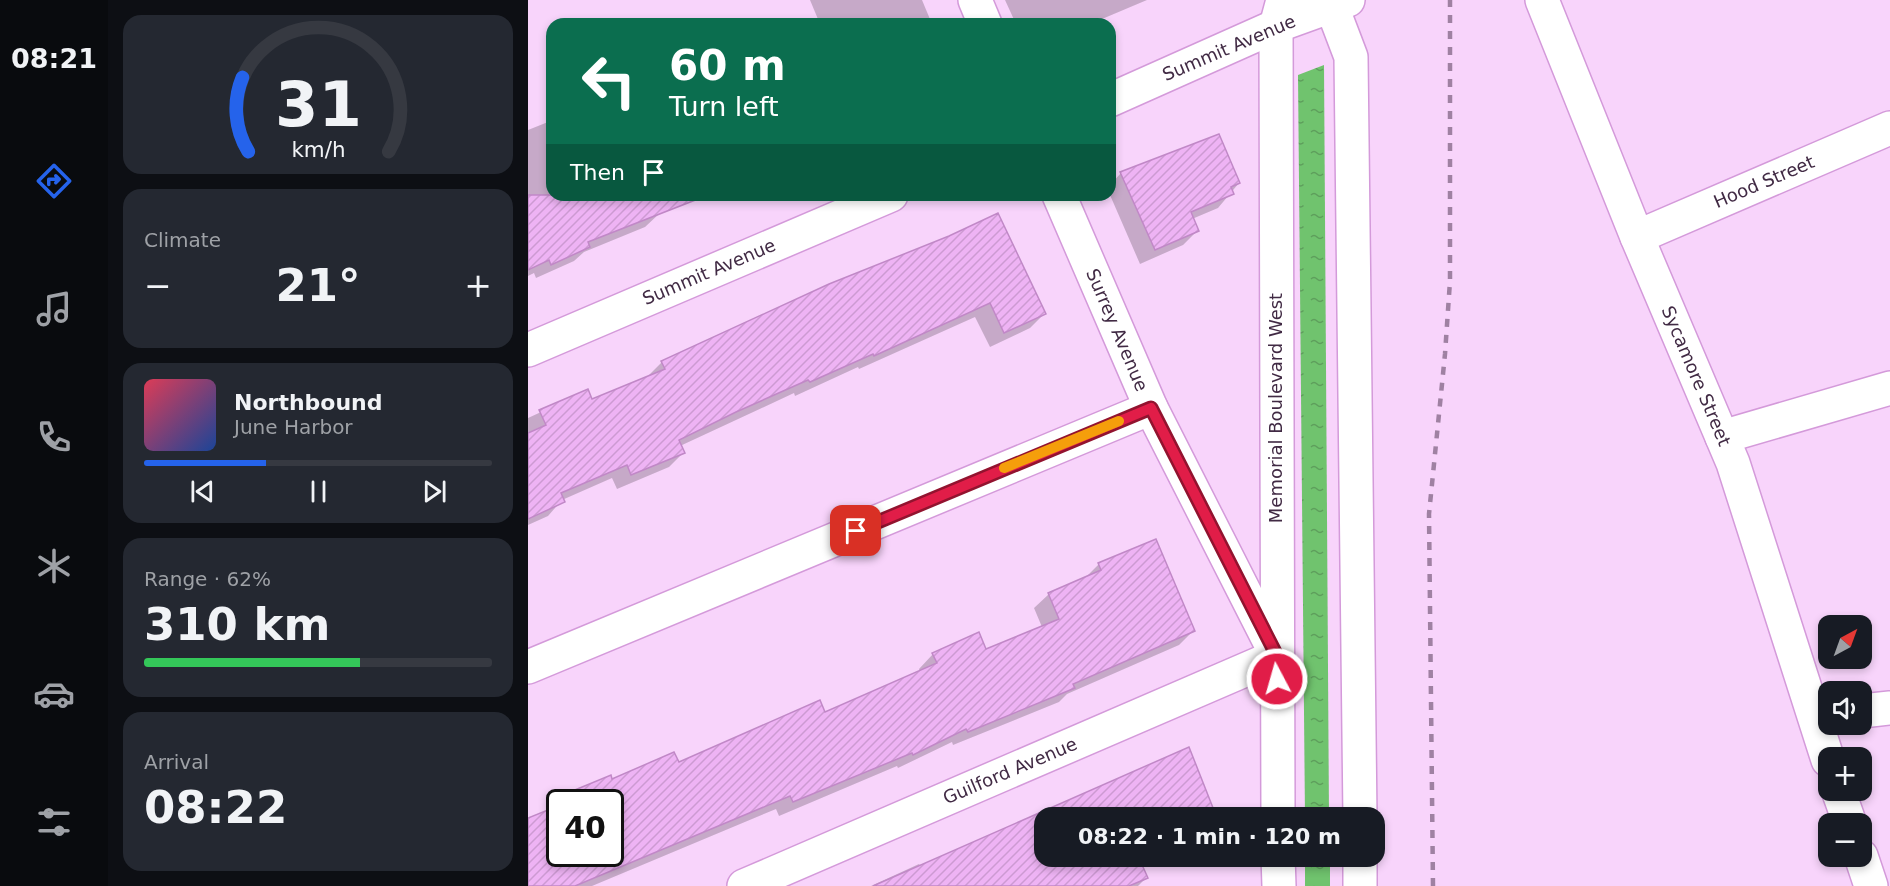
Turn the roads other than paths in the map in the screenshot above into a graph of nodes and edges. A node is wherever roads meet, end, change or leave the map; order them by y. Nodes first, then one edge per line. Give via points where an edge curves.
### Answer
1 (975, 0) edge
2 (1542, 0) edge
3 (1340, 4) edge
4 (1280, 13) edge
5 (982, 18) edge
6 (1116, 97) edge
7 (1890, 128) edge
8 (877, 201) edge
9 (1062, 201) edge
10 (1637, 237) junction
11 (528, 350) edge
12 (1890, 388) edge
13 (1151, 408) junction
14 (1722, 437) junction
15 (1277, 656) junction
16 (528, 667) edge
17 (1818, 708) edge
18 (1890, 708) edge
19 (1872, 710) edge
20 (1278, 807) edge
21 (1360, 807) edge
22 (1278, 867) edge
23 (1360, 867) edge
24 (1865, 867) edge
25 (744, 886) edge
26 (1278, 886) edge
27 (1360, 886) edge
28 (1871, 886) edge

1 - 5 street
2 - 10 street, Sycamore Street
3 - 4 street, Summit Avenue
3 - 21 street via 1351,57
4 - 6 street, Summit Avenue
4 - 15 street, Memorial Boulevard West
7 - 10 street, Hood Street
8 - 11 street, Summit Avenue
9 - 13 street, Surrey Avenue
10 - 14 street, Sycamore Street
12 - 14 street
13 - 15 street, Surrey Avenue
13 - 16 street
14 - 17 street, Sycamore Street
15 - 20 street, Memorial Boulevard West
15 - 25 street, Guilford Avenue
18 - 19 street
22 - 26 street
23 - 27 street
24 - 28 street

